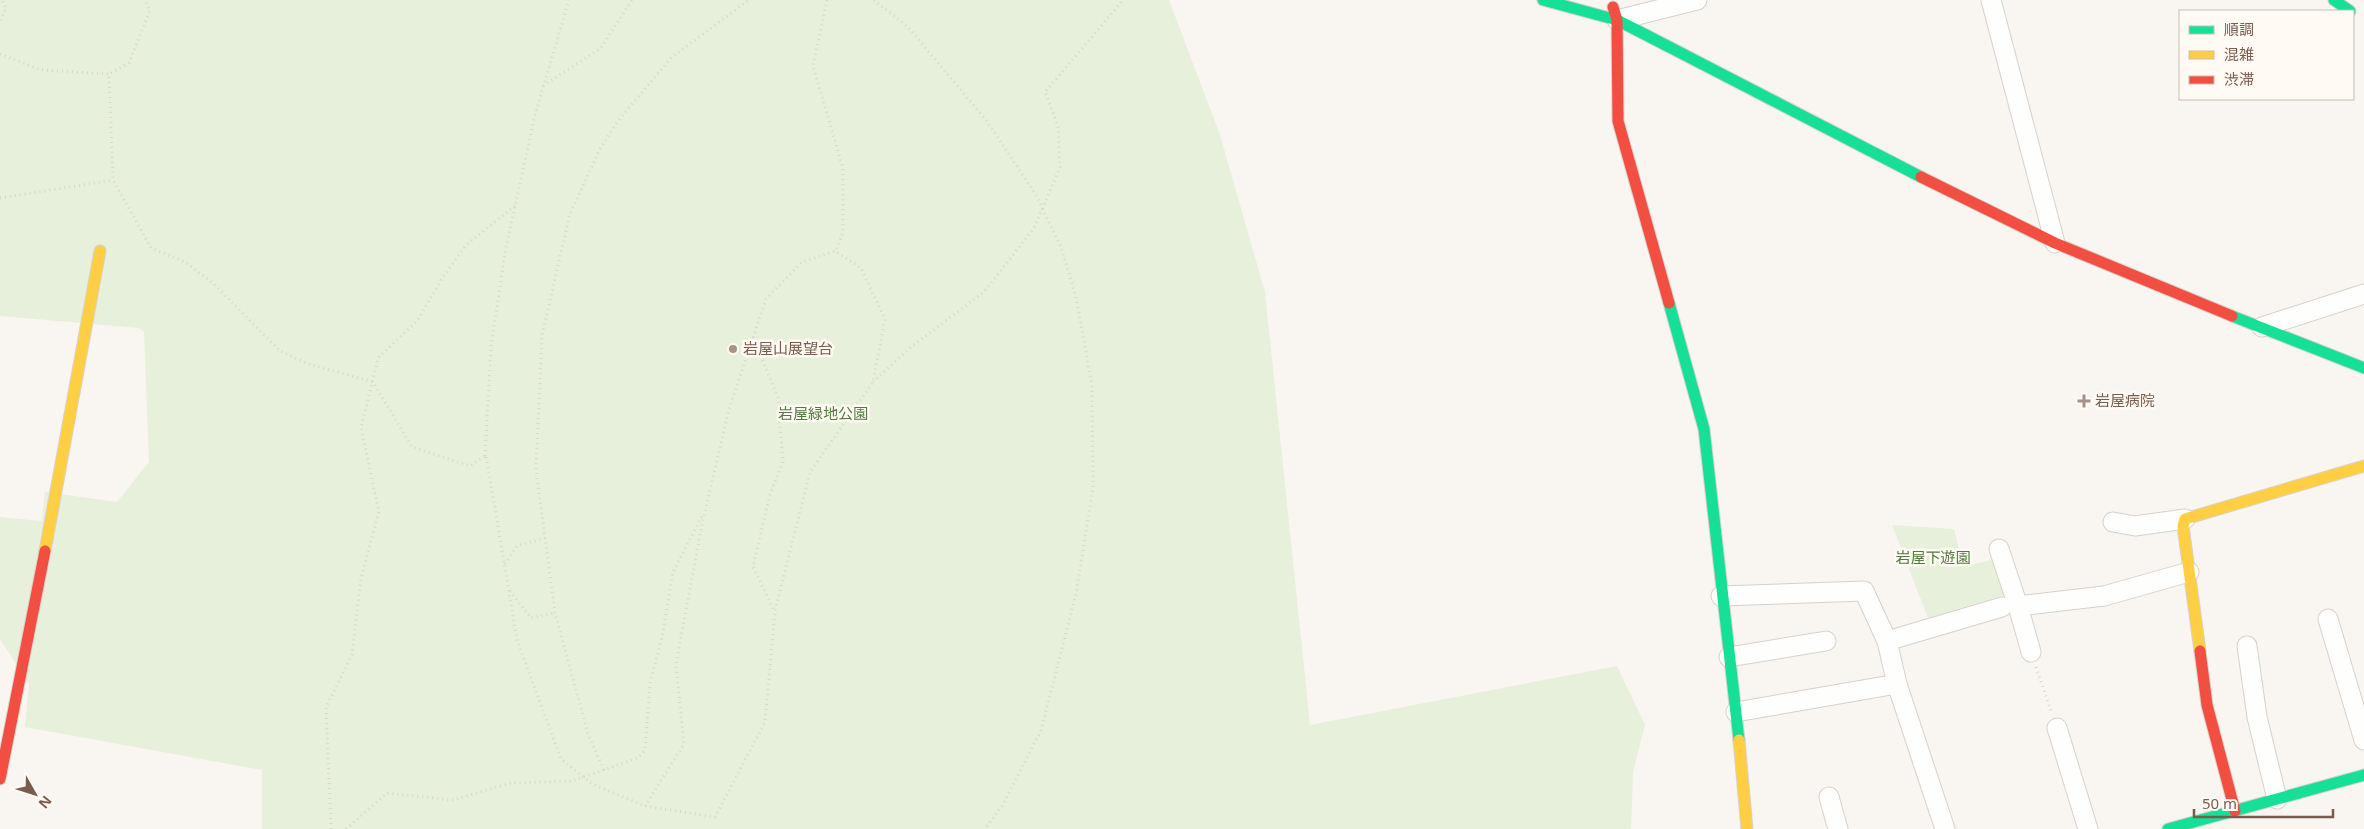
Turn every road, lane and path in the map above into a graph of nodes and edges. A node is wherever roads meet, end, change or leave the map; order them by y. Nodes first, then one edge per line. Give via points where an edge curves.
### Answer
1 (2, 0) edge
2 (144, 0) edge
3 (569, 0) edge
4 (632, 0) edge
5 (748, 0) edge
6 (827, 0) edge
7 (874, 0) edge
8 (1122, 0) edge
9 (1543, 0) edge
10 (1611, 0) edge
11 (1697, 0) edge
12 (1991, 0) edge
13 (2334, 0) edge
14 (2348, 10) edge
15 (0, 20) edge
16 (1617, 20) junction
17 (0, 54) edge
18 (111, 73) dead end
19 (542, 86) junction
20 (112, 180) junction
21 (0, 198) edge
22 (516, 205) junction
23 (1043, 209) junction
24 (2055, 243) junction
25 (100, 251) dead end
26 (835, 251) junction
27 (2364, 294) edge
28 (2262, 327) junction
29 (753, 337) junction
30 (2364, 368) edge
31 (373, 382) junction
32 (872, 382) junction
33 (486, 456) junction
34 (2364, 466) edge
35 (470, 470) dead end
36 (706, 507) junction
37 (2185, 520) junction
38 (2113, 522) dead end
39 (545, 538) junction
40 (1999, 549) dead end
41 (505, 565) junction
42 (2189, 572) junction
43 (509, 589) junction
44 (1721, 596) junction
45 (2010, 606) junction
46 (774, 610) junction
47 (555, 613) junction
48 (2328, 619) dead end
49 (1826, 641) dead end
50 (1887, 641) junction
51 (2247, 646) dead end
52 (2031, 652) joint
53 (1729, 657) junction
54 (1897, 684) junction
55 (1736, 712) junction
56 (2056, 728) joint
57 (2364, 740) edge
58 (604, 770) junction
59 (2364, 775) edge
60 (583, 777) junction
61 (0, 779) edge
62 (1829, 797) dead end
63 (2277, 799) junction
64 (644, 806) junction
65 (2235, 810) junction
66 (331, 829) edge
67 (346, 829) edge
68 (985, 829) edge
69 (1747, 829) edge
70 (1838, 829) edge
71 (1945, 829) edge
72 (2088, 829) edge
73 (2168, 829) edge

1 - 15 path via 6,9
2 - 18 path via 150,10 129,63
3 - 19 path
4 - 19 path via 601,48
5 - 39 path via 672,57 623,115 600,149 570,214 542,335 536,470
6 - 26 path via 814,66 843,168 843,233
7 - 23 path via 908,27 986,120
8 - 23 path via 1045,92 1058,126 1060,167
9 - 16 main road
10 - 16 main road
11 - 16 street
12 - 24 street
13 - 14 main road
16 - 24 main road via 1884,159
16 - 44 main road via 1618,121 1704,429
17 - 20 path via 41,70 109,74
19 - 22 path
20 - 21 path
20 - 31 path via 151,248 185,262 214,284 280,351 308,364
22 - 31 path via 466,245 417,321 378,358
22 - 33 path via 506,247 491,346
23 - 32 path via 1034,228 984,292 911,347
23 - 68 path via 1061,247 1076,297 1092,385 1092,488 1076,594 1041,730 1002,806
24 - 28 main road
25 - 61 main road via 54,508
26 - 29 path via 802,262 766,299
26 - 32 path via 861,268 885,319
27 - 28 street
28 - 30 main road
29 - 36 path via 729,409
29 - 46 path via 778,398 783,462 770,494 753,567
31 - 33 path via 412,447 470,466
31 - 66 path via 361,428 379,512 361,578 352,654 326,707
32 - 46 path via 810,472
33 - 35 path
33 - 41 path
34 - 37 main road
36 - 58 path via 673,572 650,683 645,750 638,758
36 - 64 path via 676,664 684,744
37 - 38 street via 2135,526
37 - 42 main road via 2182,526
39 - 41 path via 517,546
39 - 47 path
40 - 45 street
41 - 43 path
42 - 45 street via 2104,596
42 - 65 main road via 2207,705
43 - 47 path via 531,618
43 - 60 path via 518,640 560,759
44 - 50 street via 1864,591
44 - 53 main road
45 - 50 street
45 - 52 street
46 - 64 path via 765,722 715,817
47 - 58 path via 588,734
48 - 57 street
49 - 53 street
50 - 54 street
51 - 63 street via 2257,717
52 - 56 path
53 - 55 main road
54 - 55 street
54 - 71 street
55 - 69 main road
56 - 72 street
58 - 60 path
59 - 63 main road
60 - 64 path
60 - 67 path via 572,781 511,783 452,800 387,793
62 - 70 street
63 - 65 main road
65 - 73 main road

